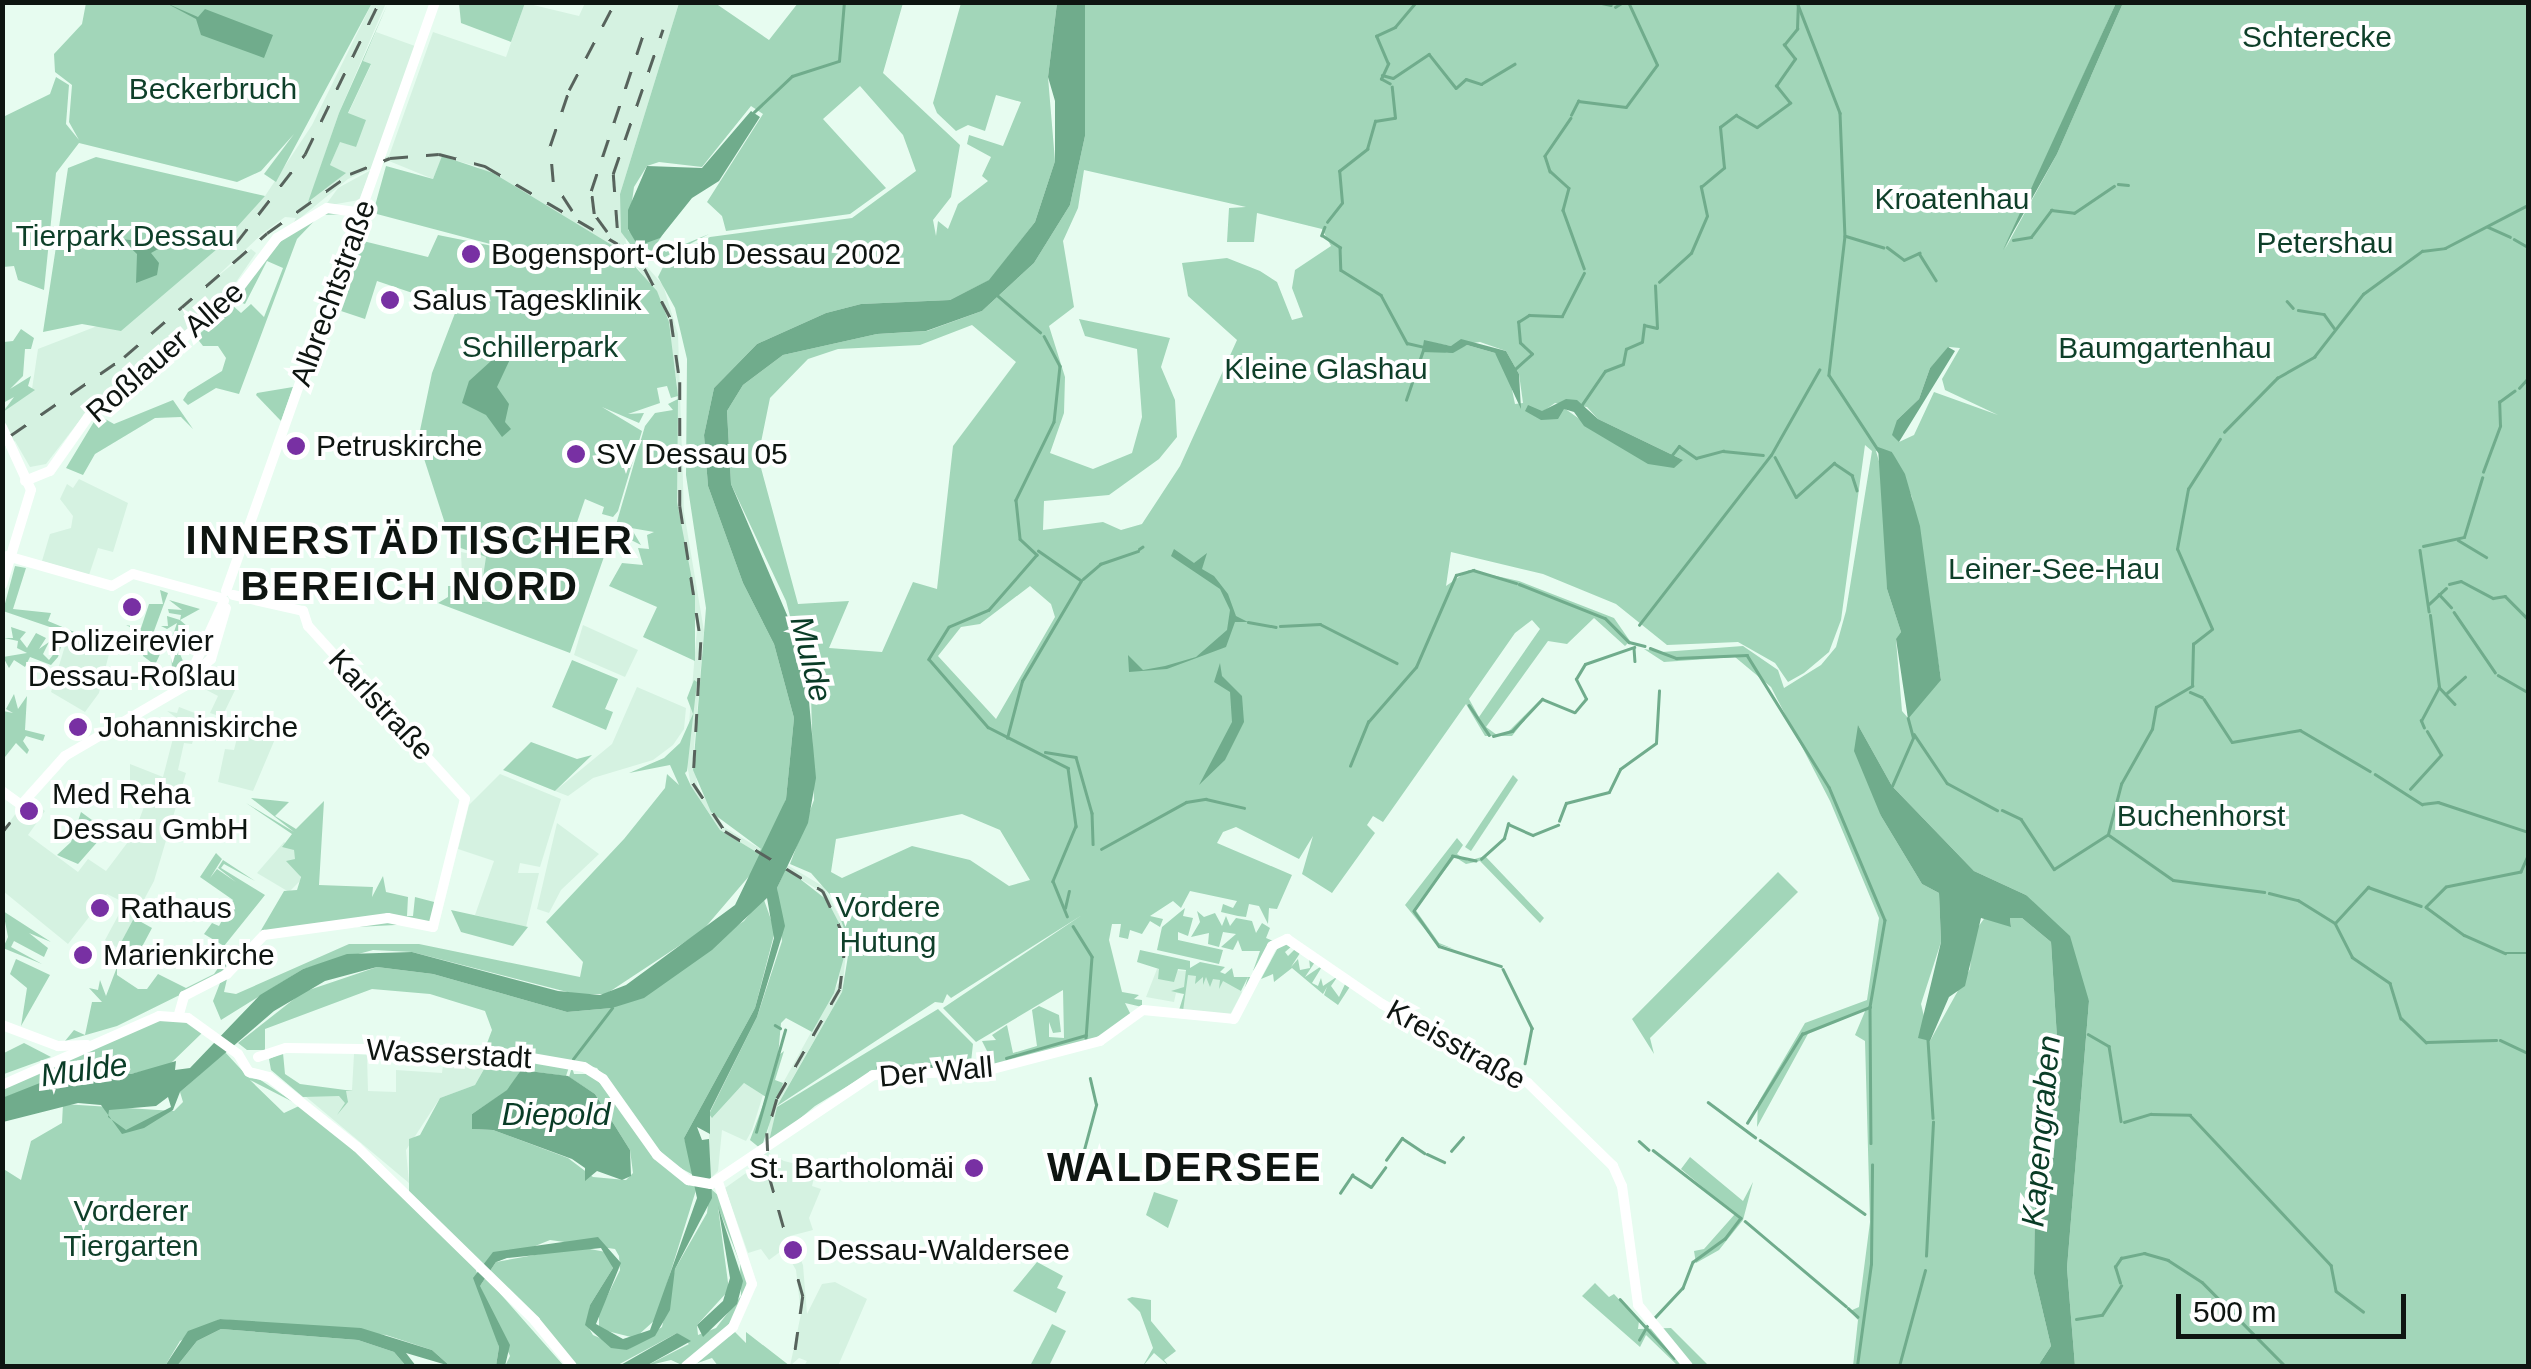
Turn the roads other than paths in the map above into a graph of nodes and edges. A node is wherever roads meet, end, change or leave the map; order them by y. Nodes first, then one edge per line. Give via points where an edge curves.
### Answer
1 (436, 2) edge
2 (361, 214) junction
3 (2, 428) edge
4 (7, 442) edge
5 (27, 483) junction
6 (10, 555) junction
7 (2, 570) edge
8 (2, 585) edge
9 (226, 595) junction
10 (2, 791) edge
11 (188, 994) junction
12 (179, 1011) junction
13 (194, 1016) junction
14 (1232, 1020) joint
15 (205, 1026) junction
16 (2, 1027) edge
17 (63, 1055) junction
18 (254, 1063) junction
19 (2, 1082) edge
20 (716, 1183) junction
21 (572, 1366) edge
22 (686, 1366) edge
23 (1688, 1366) edge

1 - 2 main road, Albrechtstraße
2 - 5 main road, Roßlauer Allee via 323,210 277,238 230,300 91,414 54,468
2 - 9 main road, Albrechtstraße
3 - 4 main road
4 - 5 main road
5 - 6 main road
6 - 7 main road
6 - 8 main road
6 - 9 main road via 112,586 133,574
9 - 10 main road, Albrechtstraße via 202,663 182,692 66,756 23,804
9 - 11 main road, Karlstraße via 302,610 308,626 465,799 434,928 388,918 269,934 253,941 227,974
11 - 12 main road
11 - 13 main road
12 - 13 main road
12 - 15 main road
12 - 17 main road
12 - 17 main road via 162,1009
13 - 15 main road
14 - 20 main road, Der Wall via 1146,1010 1094,1043 986,1071 873,1075
14 - 23 main road, Kreisstraße via 1272,946 1287,939 1382,1004 1528,1083 1618,1174 1638,1306
15 - 18 main road
16 - 17 main road
17 - 19 main road
18 - 20 main road, Wasserstadt via 270,1052 495,1052 584,1066 604,1078 657,1155 696,1182
18 - 21 main road via 351,1142
20 - 22 main road via 752,1276 732,1327

